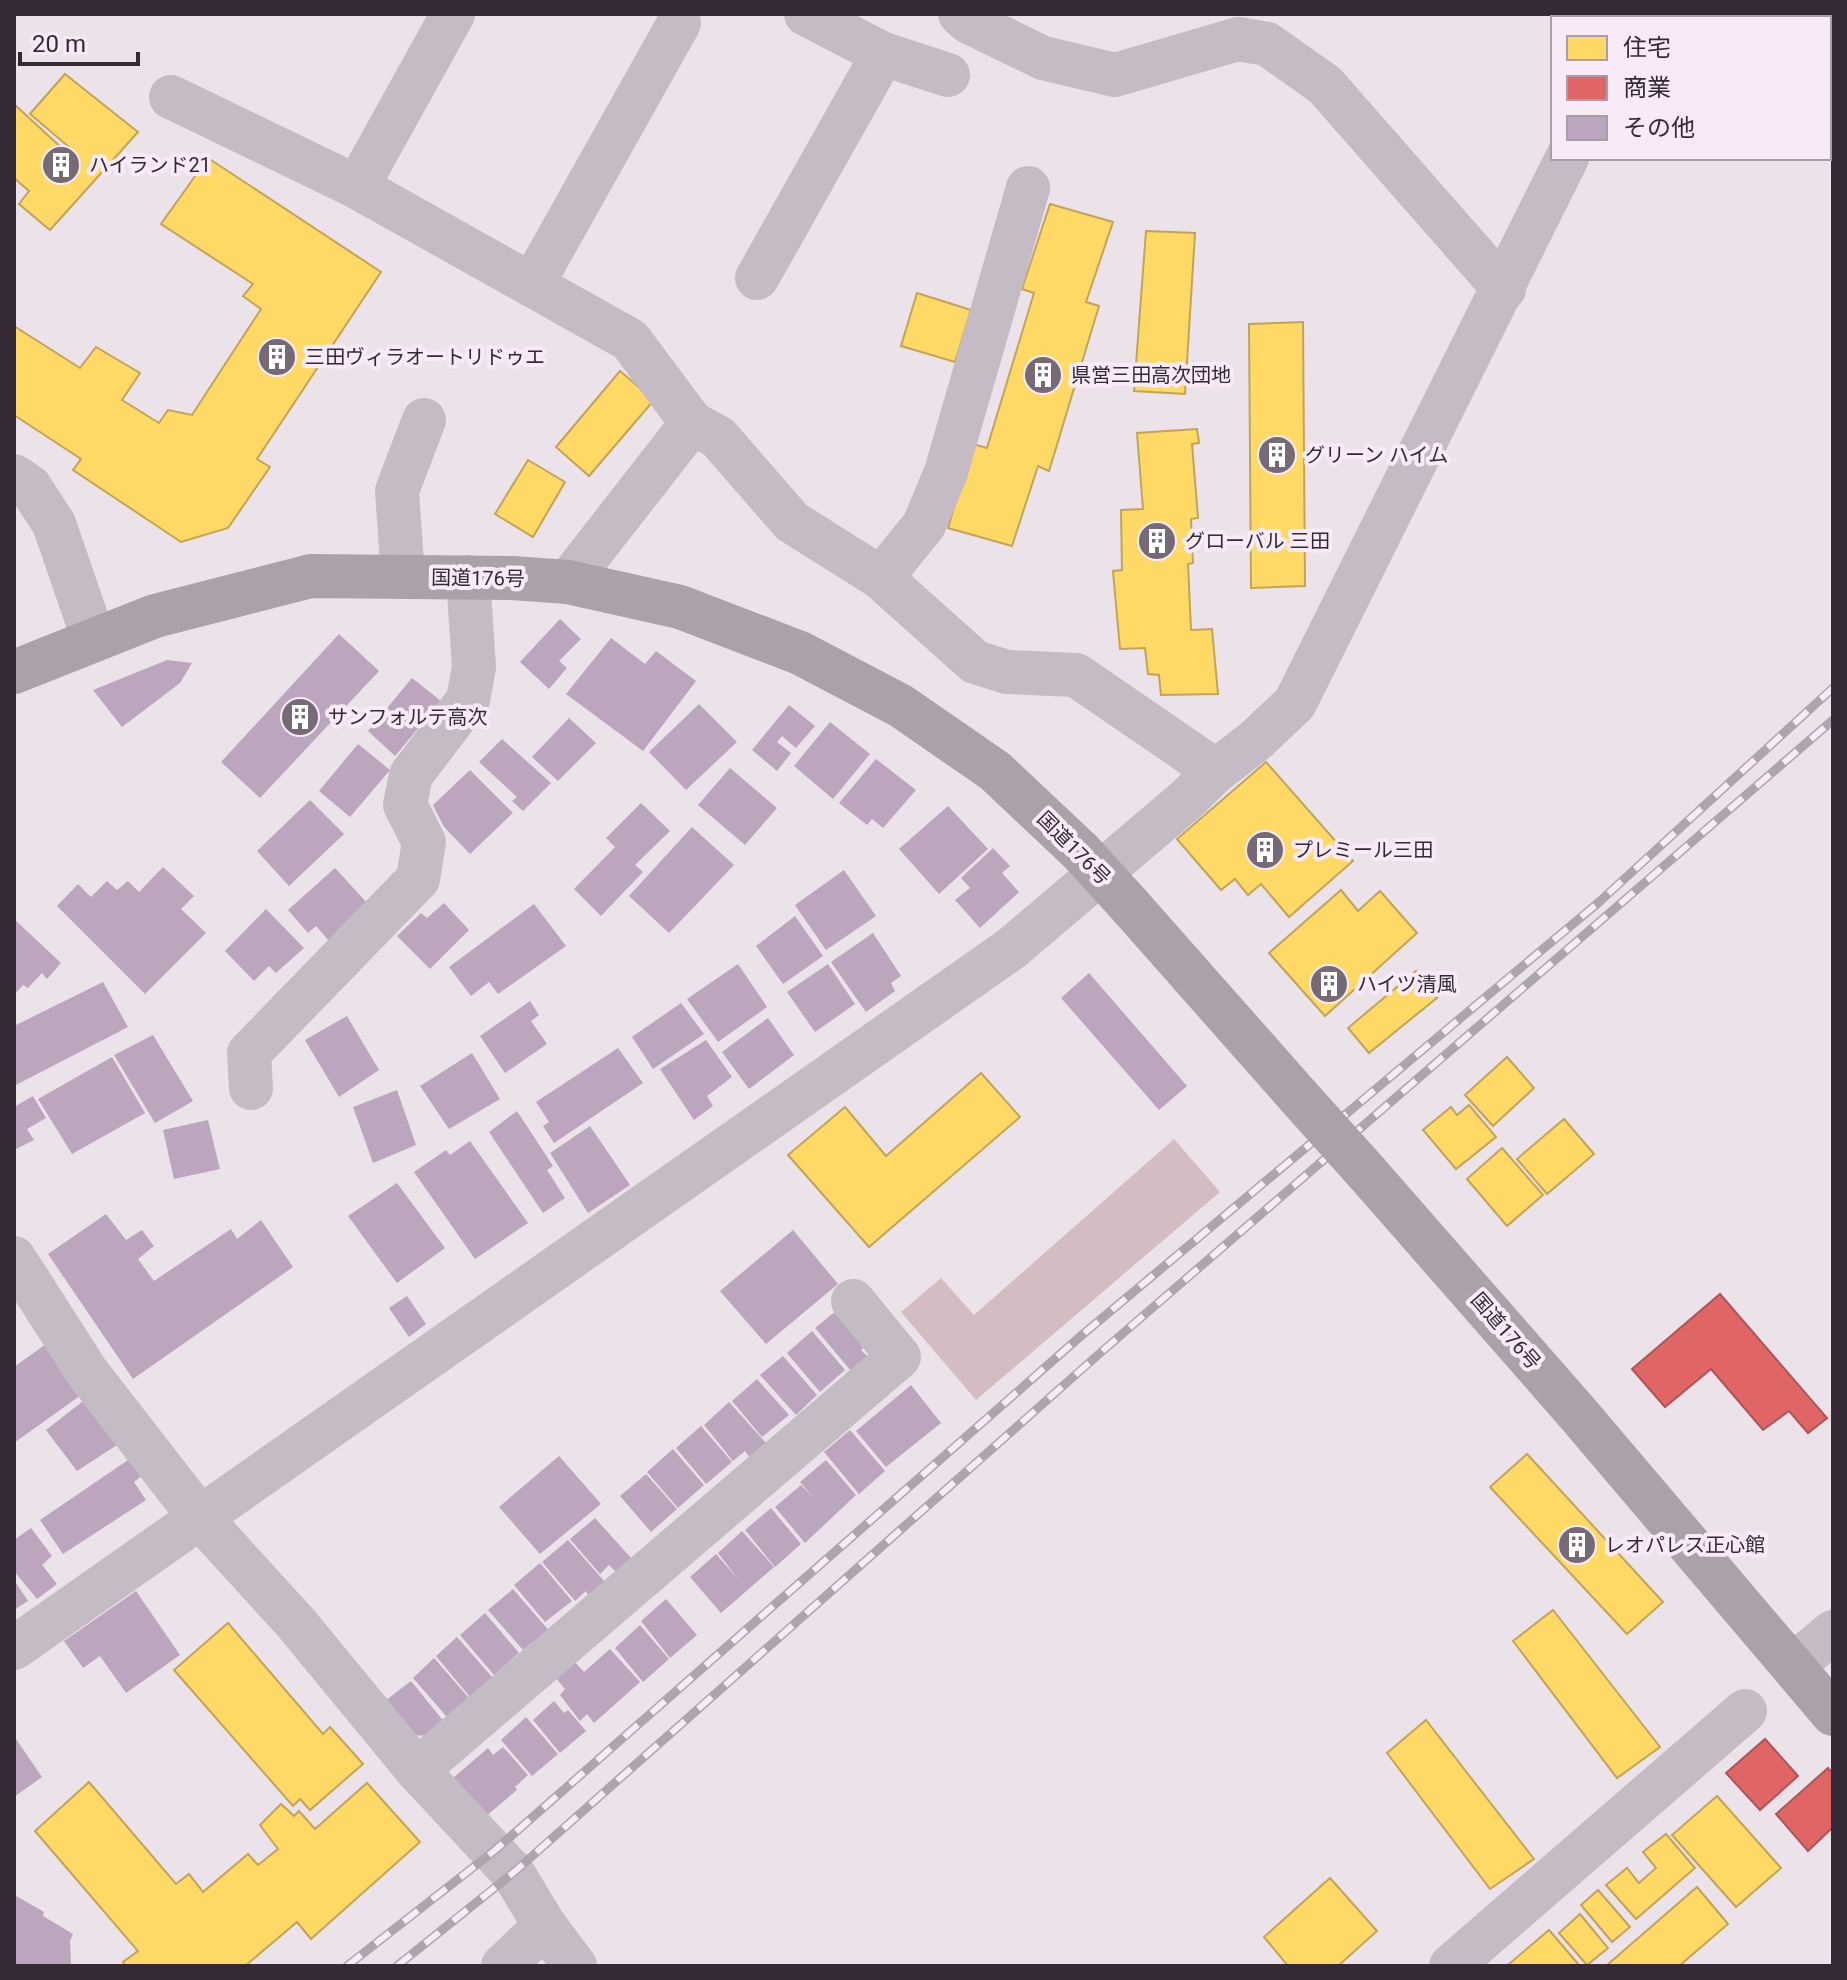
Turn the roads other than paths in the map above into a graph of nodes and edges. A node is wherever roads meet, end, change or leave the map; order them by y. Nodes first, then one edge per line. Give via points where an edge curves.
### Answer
1 (453, 14) edge
2 (806, 14) edge
3 (960, 14) edge
4 (676, 17) edge
5 (883, 54) junction
6 (948, 75) dead end
7 (171, 97) dead end
8 (1566, 160) edge
9 (357, 187) junction
10 (1028, 188) dead end
11 (757, 278) dead end
12 (532, 285) junction
13 (1504, 289) junction
14 (424, 420) dead end
15 (692, 423) junction
16 (14, 476) edge
17 (403, 577) junction
18 (468, 577) junction
19 (881, 578) junction
20 (568, 582) junction
21 (94, 640) junction
22 (14, 672) edge
23 (1216, 771) junction
24 (251, 1088) dead end
25 (14, 1258) edge
26 (853, 1301) dead end
27 (201, 1519) junction
28 (14, 1648) edge
29 (1745, 1711) dead end
30 (1833, 1714) edge
31 (417, 1770) junction
32 (545, 1926) junction
33 (503, 1966) edge
34 (575, 1966) edge
35 (1451, 1966) edge

1 - 9 street
2 - 5 street
3 - 13 street via 1043,58 1115,75 1238,39 1267,44 1325,85
4 - 12 street
5 - 6 street
5 - 11 street
7 - 9 street
8 - 13 street
9 - 12 street
10 - 19 street via 946,472 924,525
12 - 15 street via 630,340
13 - 23 street via 1295,703
14 - 17 street via 397,491
15 - 19 street via 718,437 792,522
15 - 20 street
16 - 21 street via 30,487 54,524
17 - 18 highway, 国道176号
17 - 21 highway, 国道176号 via 311,576 155,616
18 - 20 highway, 国道176号
18 - 24 street via 474,667 468,700 411,775 405,805 424,842 418,879 249,1053
19 - 23 street via 975,662 1007,672 1076,675
20 - 30 highway, 国道176号, bridge via 680,607 800,653 901,706 995,771 1131,907 1579,1415
21 - 22 highway, 国道176号
23 - 27 street via 1012,948
25 - 27 street via 87,1372
26 - 31 street via 899,1357
27 - 28 street
27 - 31 street via 296,1623
29 - 35 street
31 - 32 street via 513,1873
32 - 33 street
32 - 34 street

